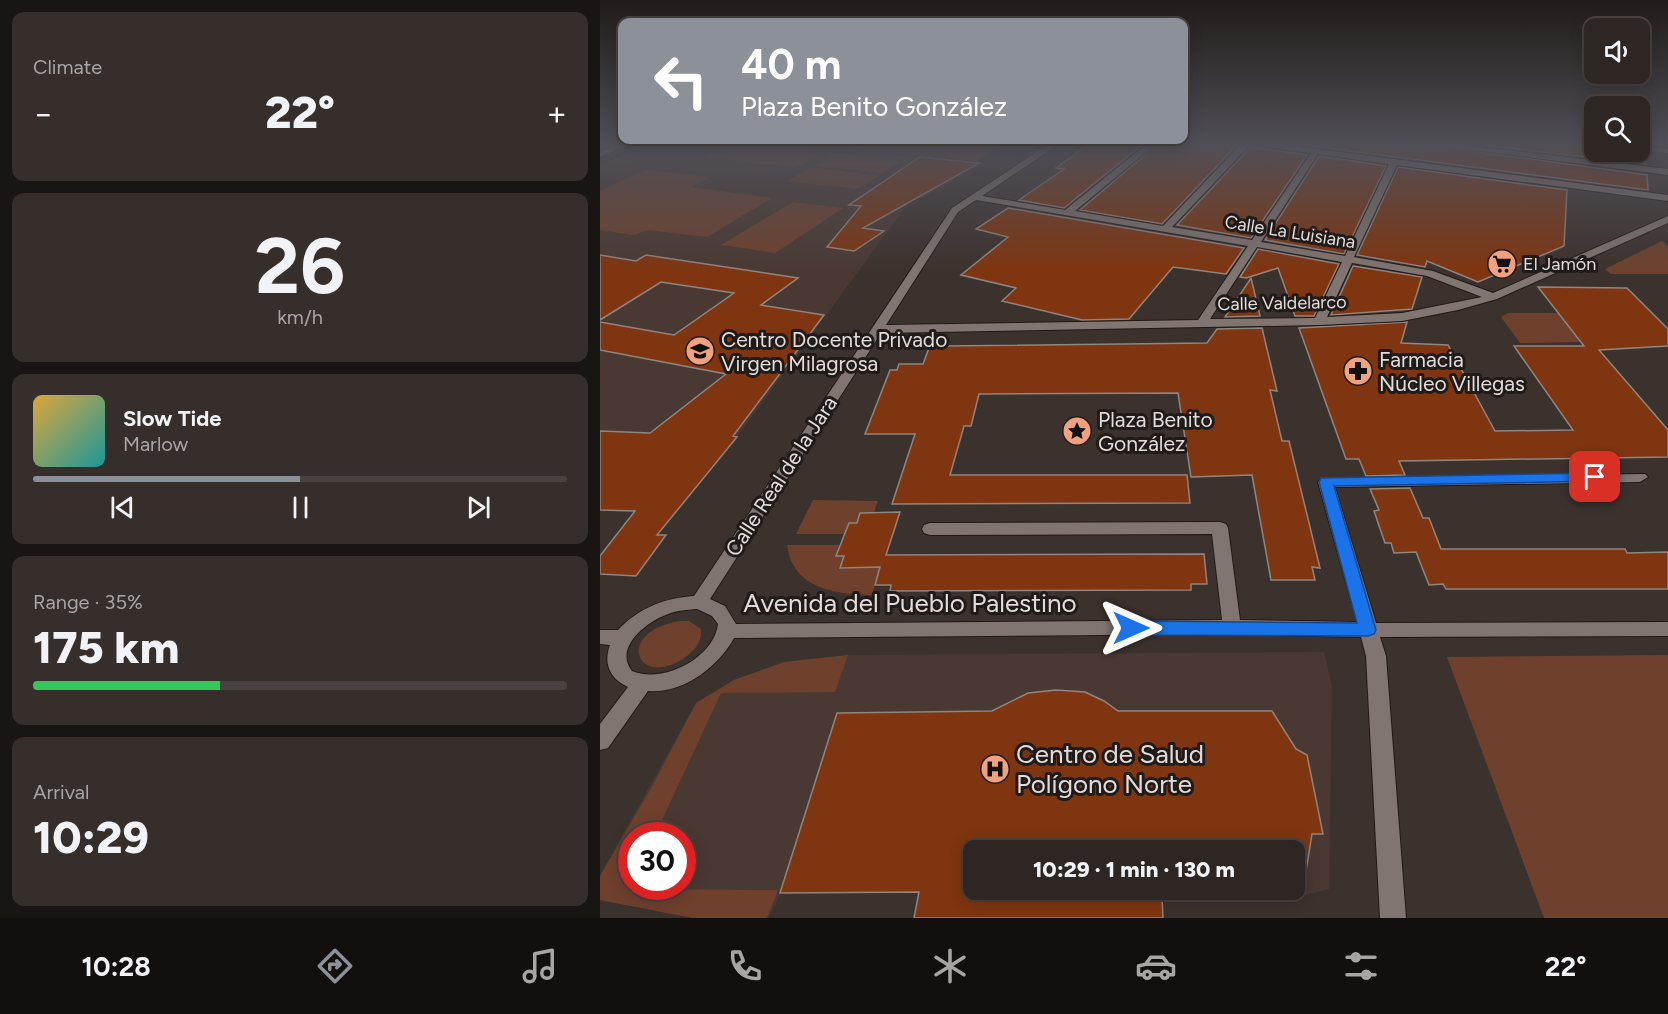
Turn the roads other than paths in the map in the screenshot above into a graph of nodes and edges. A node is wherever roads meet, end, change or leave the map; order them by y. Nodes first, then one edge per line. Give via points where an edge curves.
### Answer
1 (990, 186) edge
2 (1100, 186) edge
3 (1207, 186) edge
4 (1293, 186) edge
5 (1382, 186) edge
6 (1575, 186) edge
7 (973, 197) junction
8 (1668, 198) edge
9 (1068, 212) junction
10 (1668, 219) edge
11 (1165, 229) junction
12 (1254, 243) junction
13 (1347, 258) junction
14 (1493, 297) junction
15 (1319, 321) junction
16 (1202, 323) junction
17 (877, 329) junction
18 (1640, 477) dead end
19 (930, 529) dead end
20 (699, 602) junction
21 (1232, 627) junction
22 (1668, 629) edge
23 (1368, 630) junction
24 (727, 631) junction
25 (600, 637) edge
26 (621, 638) junction
27 (642, 684) junction
28 (600, 741) edge
29 (1393, 918) edge

1 - 7 street, Calle Real de la Jara
2 - 9 street
3 - 11 street
4 - 12 street
5 - 13 street
6 - 8 street
7 - 9 street, Calle La Luisiana
7 - 17 street, Calle Real de la Jara via 955,210
9 - 11 street, Calle La Luisiana
10 - 14 street, Calle Valdelarco
11 - 12 street, Calle La Luisiana
12 - 13 street, Calle La Luisiana
12 - 16 street
13 - 14 street, Calle La Luisiana via 1429,273
13 - 15 street
14 - 15 street, Calle Valdelarco via 1402,317
15 - 16 street, Calle Valdelarco
16 - 17 street, Calle Valdelarco
17 - 20 street, Calle Real de la Jara
18 - 23 street via 1326,482
19 - 21 street via 1220,528
20 - 24 street via 722,612
20 - 26 street via 665,607 633,625
21 - 23 street, Avenida del Pueblo Palestino
21 - 24 street, Avenida del Pueblo Palestino
22 - 23 street, Avenida del Pueblo Palestino
23 - 29 street via 1376,656
24 - 27 street via 723,644 698,668 680,678
25 - 26 street
26 - 27 street via 615,648 614,669 630,681
27 - 28 street

